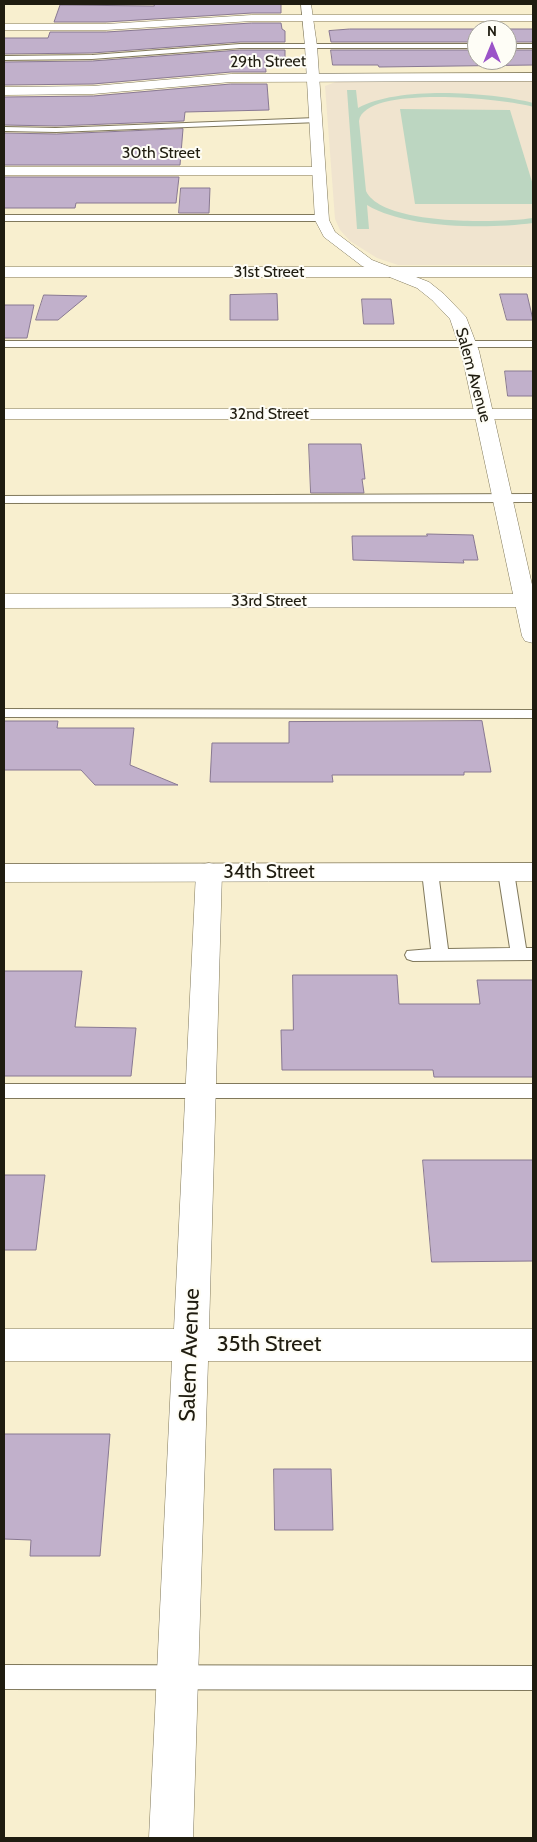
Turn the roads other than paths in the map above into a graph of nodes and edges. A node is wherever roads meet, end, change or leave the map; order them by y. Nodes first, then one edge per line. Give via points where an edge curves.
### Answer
1 (307, 11) edge
2 (533, 18) edge
3 (4, 27) edge
4 (311, 46) junction
5 (467, 46) edge
6 (517, 46) edge
7 (533, 46) edge
8 (4, 58) edge
9 (313, 77) junction
10 (533, 77) edge
11 (4, 91) edge
12 (316, 120) junction
13 (4, 129) edge
14 (318, 170) junction
15 (4, 171) edge
16 (4, 218) edge
17 (322, 218) junction
18 (4, 272) edge
19 (387, 272) junction
20 (533, 272) edge
21 (4, 344) edge
22 (468, 344) junction
23 (533, 344) edge
24 (4, 414) edge
25 (484, 414) junction
26 (533, 414) edge
27 (503, 498) junction
28 (533, 498) edge
29 (4, 500) edge
30 (4, 601) edge
31 (529, 601) edge
32 (533, 633) edge
33 (4, 713) edge
34 (533, 714) edge
35 (209, 872) junction
36 (430, 872) junction
37 (506, 872) junction
38 (533, 872) edge
39 (4, 873) edge
40 (440, 954) junction
41 (526, 954) edge
42 (413, 955) dead end
43 (200, 1090) junction
44 (4, 1091) edge
45 (533, 1091) edge
46 (4, 1345) edge
47 (190, 1345) junction
48 (533, 1345) edge
49 (4, 1677) edge
50 (177, 1677) junction
51 (533, 1678) edge
52 (171, 1838) edge

1 - 2 street
1 - 3 street via 106,27
1 - 4 street, Salem Avenue
4 - 5 lane
4 - 8 lane via 240,46 92,57
4 - 9 street, Salem Avenue
6 - 7 lane
9 - 10 street, 29th Street
9 - 11 street, 29th Street via 231,78 93,90
9 - 12 street, Salem Avenue
12 - 13 lane
12 - 14 street, Salem Avenue
14 - 15 street, 30th Street
14 - 17 street, Salem Avenue
16 - 17 lane
17 - 19 street, Salem Avenue via 329,234 347,250
18 - 19 street, 31st Street
19 - 20 street, 31st Street
19 - 22 street, Salem Avenue via 423,285 438,297 458,317
21 - 22 lane
22 - 23 lane
22 - 25 street, Salem Avenue
24 - 25 street, 32nd Street
25 - 26 street, 32nd Street
25 - 27 street, Salem Avenue
27 - 28 lane
27 - 29 lane
27 - 31 street, Salem Avenue
30 - 31 street, 33rd Street
31 - 32 street, Salem Avenue
33 - 34 lane
35 - 36 street, 34th Street
35 - 39 street, 34th Street
35 - 43 street, Salem Avenue
36 - 37 street, 34th Street
36 - 40 lane
37 - 38 street, 34th Street
37 - 41 lane
40 - 41 lane
40 - 42 lane
43 - 44 lane
43 - 45 lane
43 - 47 street, Salem Avenue
46 - 47 street, 35th Street
47 - 48 street, 35th Street
47 - 50 street, Salem Avenue
49 - 50 lane
50 - 51 lane
50 - 52 street, Salem Avenue

